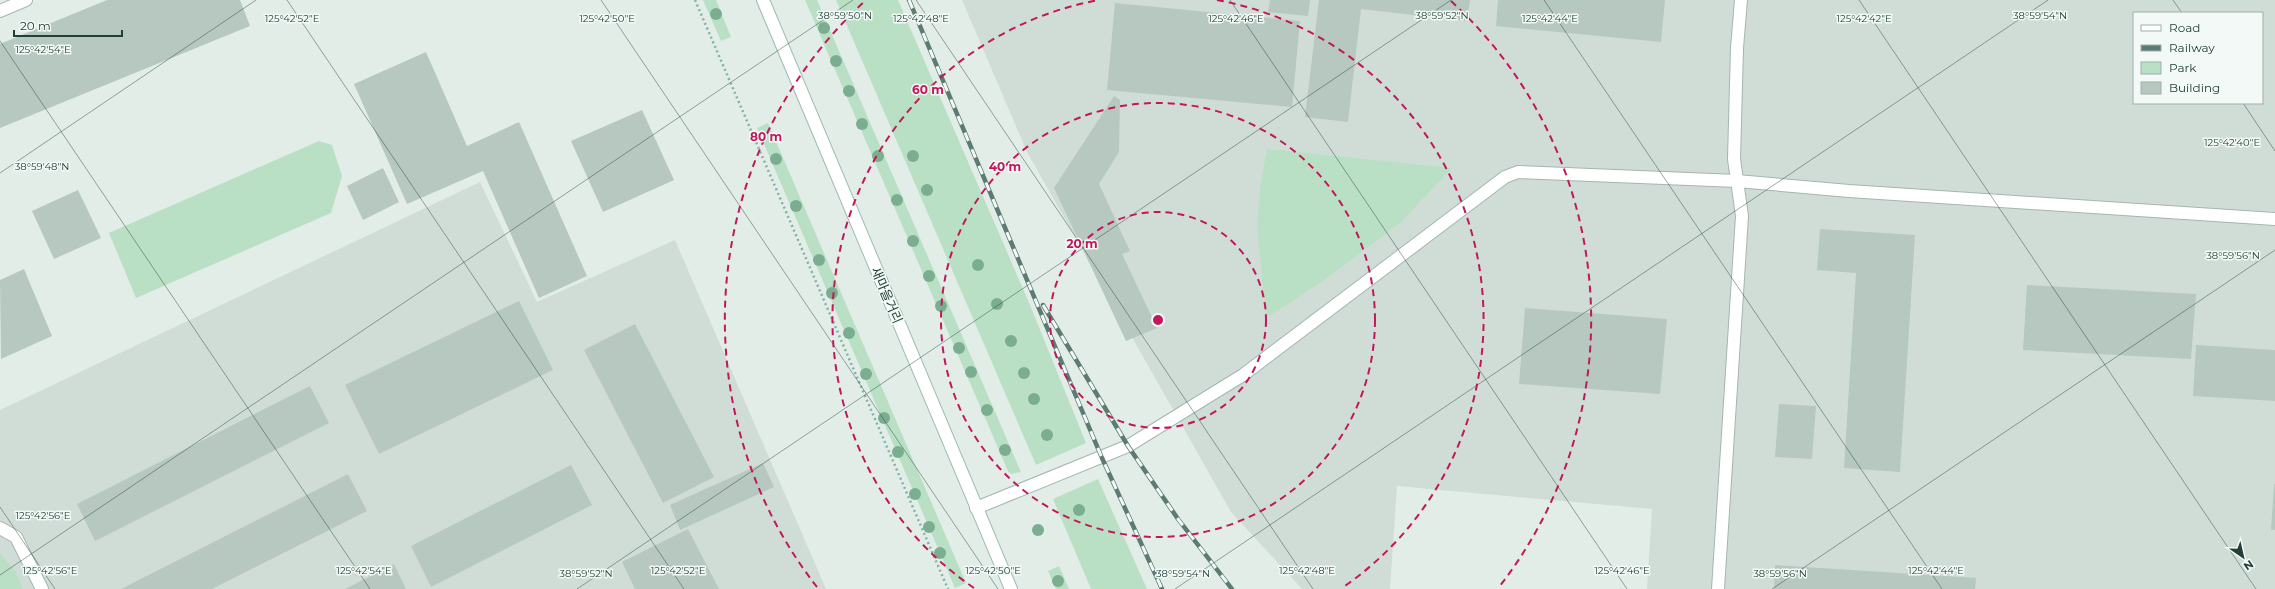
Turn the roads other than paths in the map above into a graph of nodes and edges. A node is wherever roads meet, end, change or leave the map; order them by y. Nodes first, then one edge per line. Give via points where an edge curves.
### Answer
1 (26, 0) edge
2 (763, 0) edge
3 (1741, 0) edge
4 (0, 11) edge
5 (1737, 181) junction
6 (2275, 220) edge
7 (976, 508) junction
8 (0, 528) edge
9 (42, 589) edge
10 (1011, 589) edge
11 (1718, 589) edge

1 - 4 main road
2 - 7 main road, 새마을거리
3 - 5 main road via 1734,159
5 - 6 main road
5 - 7 main road via 1518,172 1505,177 1237,379 1128,446
5 - 11 main road via 1742,216
7 - 10 main road, 새마을거리
8 - 9 main road via 16,537

